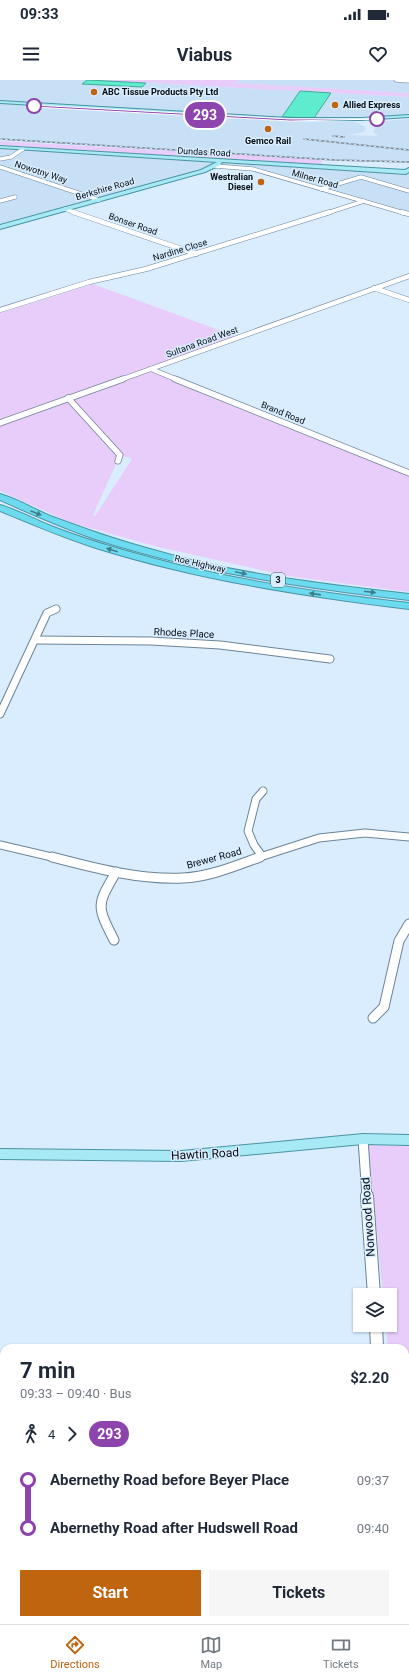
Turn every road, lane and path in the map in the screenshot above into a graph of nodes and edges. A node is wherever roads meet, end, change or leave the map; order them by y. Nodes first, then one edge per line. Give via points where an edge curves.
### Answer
1 (396, 80) edge
2 (409, 81) edge
3 (0, 103) edge
4 (409, 117) edge
5 (0, 147) edge
6 (23, 148) junction
7 (0, 159) edge
8 (217, 162) junction
9 (0, 167) edge
10 (408, 172) edge
11 (321, 189) junction
12 (409, 191) edge
13 (14, 197) dead end
14 (99, 200) junction
15 (0, 201) edge
16 (364, 201) junction
17 (65, 209) junction
18 (409, 214) edge
19 (0, 227) edge
20 (196, 254) junction
21 (409, 276) edge
22 (374, 288) junction
23 (409, 300) edge
24 (0, 310) edge
25 (151, 368) junction
26 (68, 398) junction
27 (0, 423) edge
28 (118, 461) dead end
29 (409, 472) edge
30 (0, 497) edge
31 (0, 508) edge
32 (409, 597) edge
33 (409, 606) edge
34 (56, 609) dead end
35 (36, 640) junction
36 (330, 659) dead end
37 (0, 714) edge
38 (263, 791) dead end
39 (409, 837) edge
40 (0, 845) edge
41 (262, 856) junction
42 (116, 872) junction
43 (409, 924) edge
44 (114, 940) dead end
45 (374, 1018) dead end
46 (363, 1139) junction
47 (409, 1140) edge
48 (0, 1154) edge
49 (374, 1288) edge
50 (376, 1332) edge
51 (377, 1344) edge

1 - 2 street
3 - 4 main road via 290,120
5 - 6 main road, Dundas Road
6 - 7 street via 11,157
6 - 8 main road, Dundas Road
8 - 10 main road, Dundas Road
8 - 11 street, Milner Road
8 - 14 main road, Berkshire Road via 203,171
9 - 14 street, Nowotny Way
11 - 12 street via 361,178
11 - 16 street, Milner Road
13 - 15 street
14 - 17 main road, Berkshire Road
16 - 18 street, Milner Road
16 - 20 street, Nardine Close
17 - 19 main road, Berkshire Road
17 - 20 street, Bonser Road
20 - 24 street, Nardine Close via 89,282
21 - 22 street, Sultana Road West
22 - 23 street
22 - 25 street, Sultana Road West
25 - 26 street, Sultana Road West
25 - 29 street, Brand Road
26 - 27 street, Sultana Road West
26 - 28 street via 120,455
30 -> 32 highway, Roe Highway / 3 via 95,535 186,561 291,582
33 -> 31 highway, Roe Highway / 3 via 295,591 183,569 85,542
34 - 35 street via 47,613
35 - 36 street, Rhodes Place via 212,645
35 - 37 street
38 - 41 street via 256,799 248,831 254,846
39 - 41 street, Brewer Road via 375,833 336,835
40 - 42 street, Brewer Road
41 - 42 street, Brewer Road via 219,871 183,878
42 - 44 street via 100,902 104,921
43 - 45 street via 398,941 384,1008
46 - 47 main road, Hawtin Road
46 - 48 main road, Hawtin Road via 181,1156
46 - 49 street, Norwood Road
50 - 51 street

